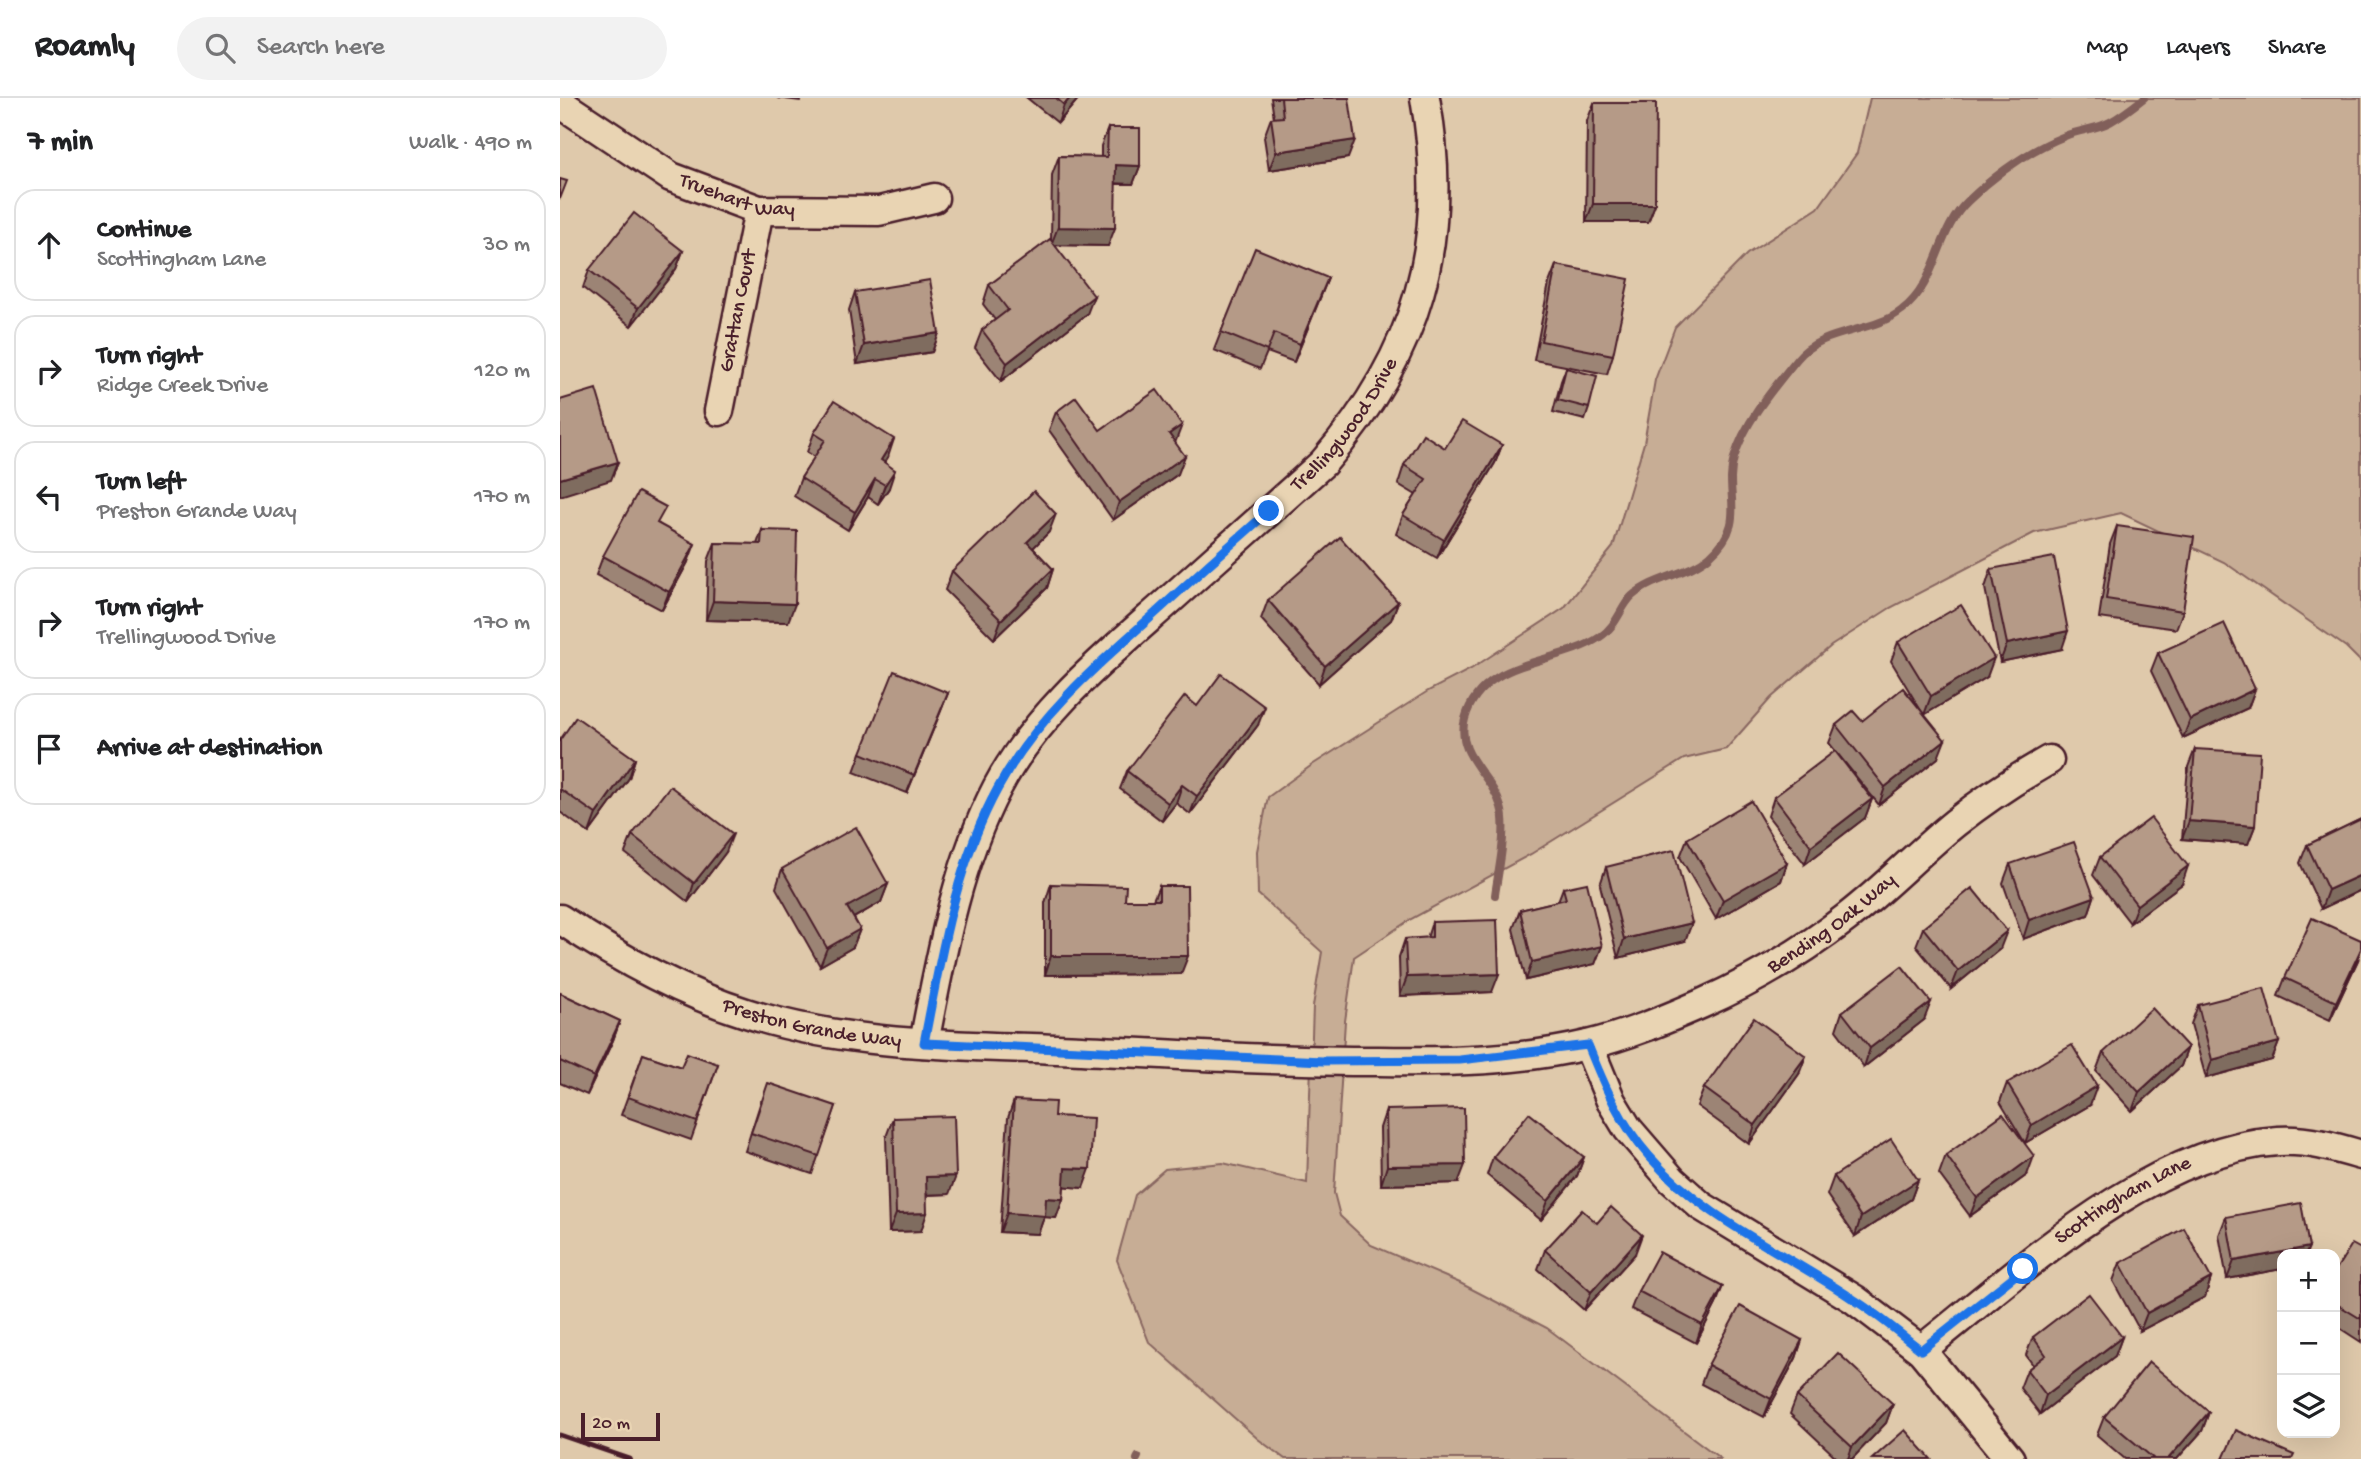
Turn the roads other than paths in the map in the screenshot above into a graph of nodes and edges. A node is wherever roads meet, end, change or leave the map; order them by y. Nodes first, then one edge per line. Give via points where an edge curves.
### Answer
1 (1425, 98) edge
2 (560, 103) edge
3 (934, 198) dead end
4 (759, 210) junction
5 (719, 411) dead end
6 (2049, 760) dead end
7 (560, 919) edge
8 (924, 1043) junction
9 (1588, 1045) junction
10 (2361, 1155) edge
11 (1921, 1350) junction
12 (2010, 1459) edge

1 - 8 street, Trellingwood Drive via 1436,204 1429,253 1407,329 1377,393 1323,463 1086,674 1023,748 997,788 965,863
2 - 4 street, Truehart Way via 671,177
3 - 4 street, Truehart Way via 879,211
4 - 5 street, Grattan Court
6 - 9 street, Bending Oak Way via 2000,788 1849,916 1780,964 1701,1004
7 - 8 street, Preston Grande Way via 622,959 689,992 747,1013 819,1031
8 - 9 street, Preston Grande Way via 1323,1061 1460,1060
9 - 11 street via 1628,1129 1672,1180 1701,1206 1854,1299
10 - 11 street, Scottingham Lane via 2306,1142 2279,1141 2238,1146 2178,1167 2083,1224
11 - 12 street

